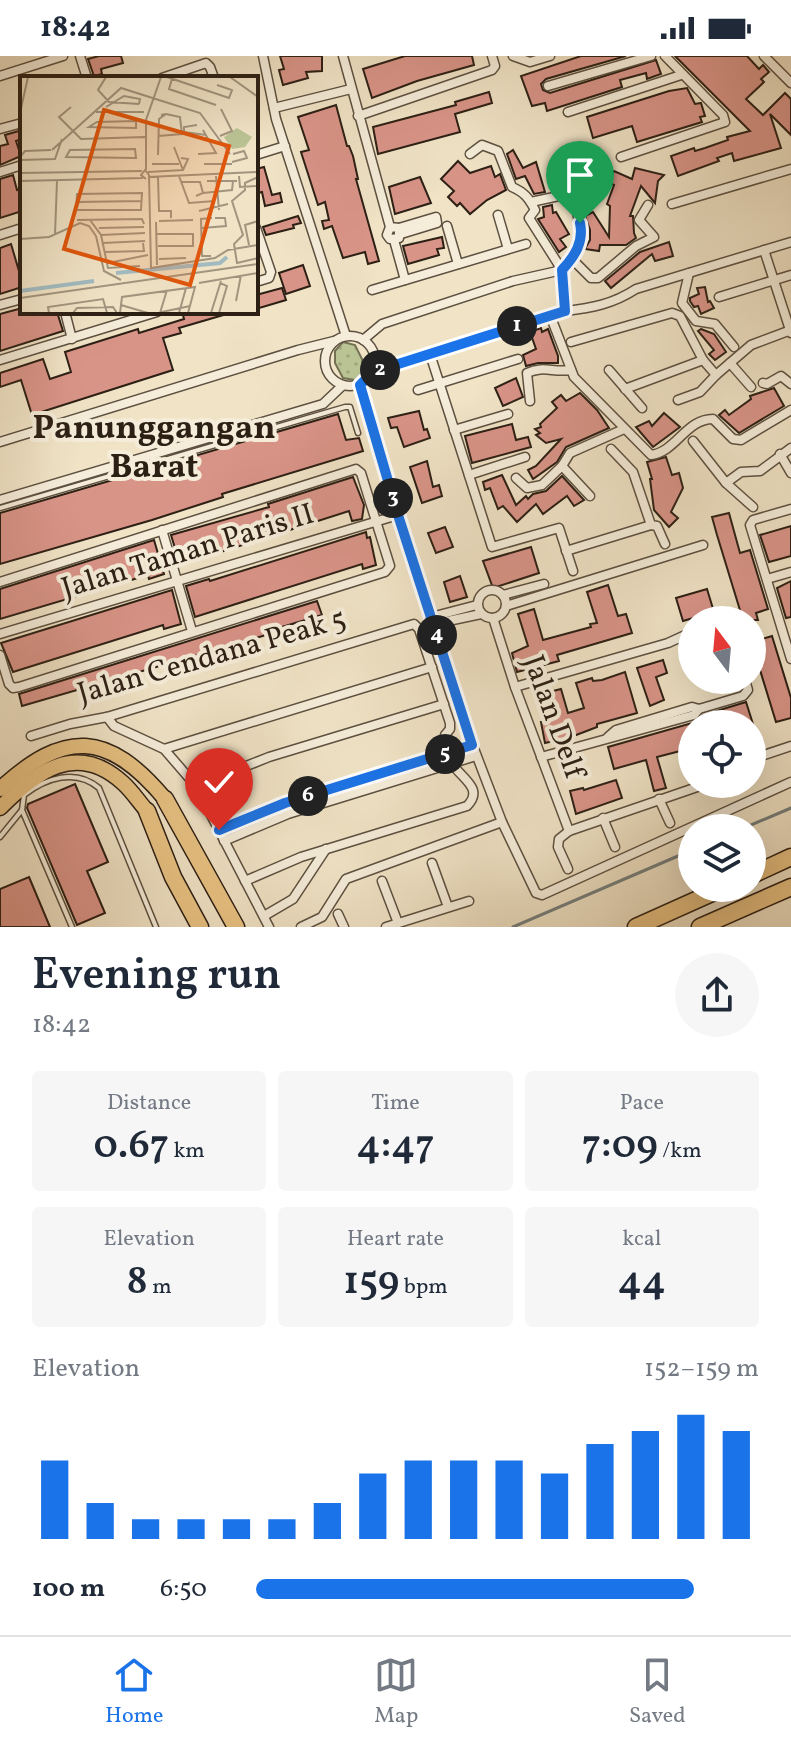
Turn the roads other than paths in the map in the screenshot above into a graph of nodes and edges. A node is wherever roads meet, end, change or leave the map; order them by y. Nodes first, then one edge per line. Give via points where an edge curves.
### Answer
1 (63, 56) edge
2 (80, 56) edge
3 (263, 56) edge
4 (343, 56) edge
5 (492, 56) edge
6 (513, 56) edge
7 (550, 56) edge
8 (651, 56) edge
9 (665, 56) edge
10 (764, 56) edge
11 (681, 75) junction
12 (0, 76) edge
13 (86, 76) edge
14 (168, 76) edge
15 (213, 76) edge
16 (791, 83) edge
17 (548, 86) dead end
18 (351, 89) junction
19 (274, 108) junction
20 (568, 112) dead end
21 (358, 116) junction
22 (20, 124) edge
23 (0, 129) edge
24 (285, 146) junction
25 (258, 154) edge
26 (470, 154) dead end
27 (621, 157) dead end
28 (20, 166) edge
29 (791, 169) edge
30 (0, 172) edge
31 (531, 202) junction
32 (672, 204) dead end
33 (648, 205) dead end
34 (498, 215) dead end
35 (447, 226) dead end
36 (20, 229) edge
37 (258, 234) edge
38 (0, 235) edge
39 (791, 242) edge
40 (526, 244) dead end
41 (508, 249) junction
42 (764, 250) junction
43 (572, 259) junction
44 (458, 264) junction
45 (562, 270) junction
46 (689, 273) junction
47 (791, 275) edge
48 (405, 280) junction
49 (774, 280) junction
50 (258, 281) edge
51 (372, 290) dead end
52 (719, 297) dead end
53 (20, 300) edge
54 (0, 305) edge
55 (565, 311) junction
56 (66, 314) edge
57 (151, 314) edge
58 (550, 315) junction
59 (791, 331) edge
60 (346, 336) junction
61 (72, 339) junction
62 (363, 340) junction
63 (334, 341) junction
64 (571, 342) dead end
65 (734, 347) dead end
66 (430, 354) junction
67 (518, 359) dead end
68 (0, 360) edge
69 (703, 360) junction
70 (730, 363) junction
71 (571, 370) junction
72 (609, 370) dead end
73 (373, 372) junction
74 (716, 375) junction
75 (763, 383) dead end
76 (439, 384) junction
77 (791, 384) edge
78 (360, 385) junction
79 (342, 386) junction
80 (751, 387) dead end
81 (625, 389) junction
82 (418, 390) dead end
83 (331, 398) junction
84 (678, 400) dead end
85 (530, 401) dead end
86 (642, 408) dead end
87 (791, 410) edge
88 (508, 414) dead end
89 (316, 416) junction
90 (624, 429) junction
91 (454, 430) junction
92 (358, 433) dead end
93 (693, 441) dead end
94 (0, 442) edge
95 (791, 448) edge
96 (611, 449) dead end
97 (780, 454) junction
98 (525, 457) dead end
99 (562, 466) junction
100 (791, 473) edge
101 (469, 475) junction
102 (516, 478) dead end
103 (726, 483) junction
104 (590, 496) dead end
105 (0, 500) edge
106 (753, 507) dead end
107 (0, 508) edge
108 (791, 509) edge
109 (394, 516) junction
110 (377, 521) junction
111 (651, 525) junction
112 (162, 530) junction
113 (665, 544) dead end
114 (703, 545) dead end
115 (566, 551) junction
116 (573, 571) dead end
117 (791, 572) edge
118 (176, 579) junction
119 (767, 579) junction
120 (0, 582) edge
121 (544, 584) dead end
122 (503, 595) junction
123 (506, 606) junction
124 (479, 610) junction
125 (493, 618) junction
126 (433, 620) junction
127 (192, 631) junction
128 (787, 633) edge
129 (0, 634) edge
130 (678, 638) edge
131 (0, 655) edge
132 (791, 659) edge
133 (432, 667) junction
134 (515, 687) junction
135 (746, 694) edge
136 (444, 704) junction
137 (107, 717) junction
138 (31, 736) dead end
139 (472, 745) junction
140 (791, 746) edge
141 (164, 749) junction
142 (446, 753) junction
143 (766, 754) edge
144 (476, 756) junction
145 (541, 757) junction
146 (452, 763) junction
147 (356, 781) junction
148 (791, 782) edge
149 (196, 786) junction
150 (0, 789) edge
151 (359, 792) junction
152 (678, 793) edge
153 (310, 795) junction
154 (165, 799) joint
155 (659, 799) junction
156 (313, 806) junction
157 (0, 808) edge
158 (22, 810) junction
159 (147, 811) joint
160 (603, 818) junction
161 (502, 822) junction
162 (670, 823) dead end
163 (219, 830) junction
164 (569, 831) junction
165 (0, 837) edge
166 (224, 841) junction
167 (615, 847) dead end
168 (326, 849) junction
169 (791, 857) edge
170 (432, 863) dead end
171 (568, 869) dead end
172 (766, 869) edge
173 (245, 881) junction
174 (382, 881) dead end
175 (791, 887) edge
176 (469, 901) dead end
177 (692, 902) edge
178 (448, 907) junction
179 (338, 914) dead end
180 (663, 915) junction
181 (264, 916) junction
182 (398, 923) junction
183 (72, 927) edge
184 (156, 927) edge
185 (200, 927) edge
186 (236, 927) edge
187 (269, 927) edge
188 (301, 927) edge
189 (344, 927) edge
190 (386, 927) edge
191 (625, 927) edge
192 (636, 927) edge
193 (700, 927) edge

1 - 12 street
2 - 13 street
3 - 19 street
4 - 18 street
5 - 21 street via 492,70
6 - 7 street via 530,62
8 - 17 street
9 - 11 street
10 - 16 street
11 - 20 street
11 - 27 street via 725,122
14 - 15 street via 206,63
18 - 19 street
18 - 21 street
19 - 24 street
21 - 48 street via 396,232
22 - 23 street
24 - 25 street
24 - 60 street
26 - 31 street via 482,145 498,151 512,187
28 - 30 street
29 - 32 street
31 - 43 street via 574,196 582,235
31 - 45 street via 535,210 529,218
33 - 43 street via 639,220 654,237 598,278 591,278
34 - 41 street
35 - 44 street
36 - 38 street
37 - 50 street via 271,272
39 - 42 street
40 - 41 street
41 - 44 street
42 - 46 street
42 - 49 street
43 - 45 street
44 - 48 street
45 - 55 street
45 - 62 street via 382,324
46 - 55 street via 636,289 618,301
46 - 65 street via 682,303 696,321 715,324
47 - 49 street
48 - 51 street
49 - 52 street
49 - 59 street
53 - 54 street
55 - 58 street
56 - 61 street
57 - 61 street
58 - 66 street
58 - 71 street
59 - 70 street via 751,345
60 - 62 street
60 - 63 street
61 - 68 street
62 - 73 street via 375,354
63 - 79 street via 325,369
63 - 94 street
64 - 69 street via 672,313 680,316
66 - 73 street
66 - 76 street
67 - 76 street
69 - 74 street
69 - 81 street
70 - 74 street
70 - 80 street
71 - 85 street via 539,368 527,373
71 - 90 street
72 - 81 street
73 - 78 street
74 - 84 street via 700,392
75 - 77 street via 781,376
76 - 82 street
76 - 91 street
78 - 79 street
78 - 109 street
79 - 83 street
81 - 86 street
83 - 89 lane
83 - 105 street via 264,423
87 - 90 street via 741,440 713,419 705,419 656,455
88 - 91 street
89 - 92 lane via 350,407
89 - 107 lane
90 - 99 street via 570,453
91 - 101 street
93 - 103 street
95 - 97 street
96 - 111 street via 633,472
97 - 100 street
97 - 103 street via 760,471 741,472
98 - 101 street
99 - 102 street via 539,487 527,488
99 - 104 street
101 - 115 street via 492,547 559,528
103 - 106 street
108 - 119 street via 751,523
109 - 110 street, Jalan Taman Paris II
109 - 126 street
110 - 112 street via 356,469
110 - 118 street, Jalan Taman Paris II
110 - 127 street via 390,566 385,572
111 - 113 street via 657,526
111 - 115 street
112 - 118 street
112 - 120 street
114 - 123 street
115 - 116 street
117 - 119 street
118 - 127 street
118 - 129 street, Jalan Taman Paris II
119 - 128 street
121 - 122 street
122 - 123 street
122 - 124 street via 487,591 480,596
123 - 125 street
124 - 125 street
124 - 126 street
125 - 134 street, Jalan Delf
126 - 139 street
127 - 131 street via 13,688
128 - 132 street
130 - 134 street
133 - 136 street
133 - 137 street, Jalan Cendana Peak 5 via 419,629 407,624
133 - 141 street
134 - 145 street, Jalan Delf
135 - 145 street
136 - 142 street via 450,723
136 - 149 street via 269,757
137 - 138 street, Jalan Cendana Peak 5
137 - 141 street via 114,726
139 - 142 street
139 - 144 street
140 - 143 street
141 - 149 street
142 - 147 street
144 - 146 street
144 - 161 street
145 - 164 street, Jalan Delf
146 - 151 street
146 - 168 street via 474,792 467,806
147 - 151 street
147 - 153 street
148 - 161 street via 542,895 533,889
149 - 163 street
150 - 154 main road via 33,761 76,746 95,746 128,761
151 - 156 street
152 - 155 street
153 - 156 street
153 - 163 street
154 - 186 highway
155 - 160 street
155 - 162 street
156 - 166 street
157 - 159 main road via 38,774 80,763 110,773
158 - 165 lane
158 - 183 lane
158 - 184 lane via 24,795 49,780 90,780 99,788
159 - 185 highway
160 - 164 street
160 - 167 street
161 - 188 street via 344,880 322,917
163 - 166 street
164 - 171 street via 558,847
166 - 173 street
168 - 173 street
168 - 181 street via 293,899
169 - 172 highway
170 - 178 street
173 - 181 street
174 - 182 street
175 - 193 highway
176 - 178 street
177 - 180 highway
178 - 182 street
179 - 189 street
180 - 191 highway
180 - 192 highway
181 - 187 street
182 - 190 street

